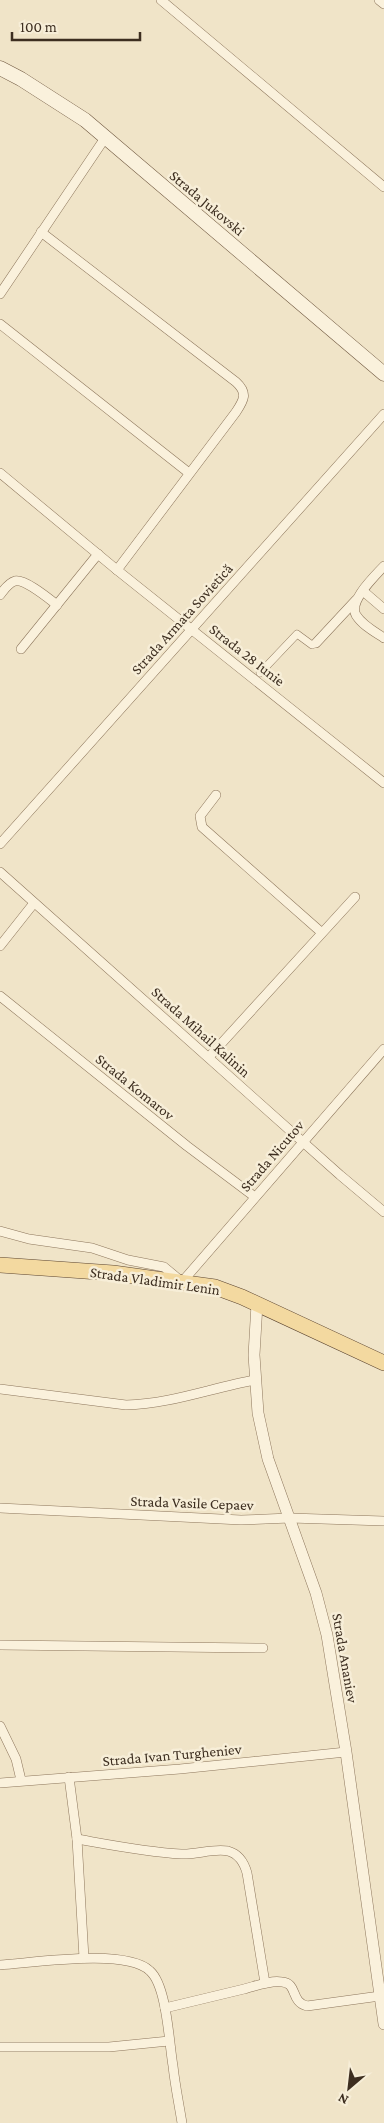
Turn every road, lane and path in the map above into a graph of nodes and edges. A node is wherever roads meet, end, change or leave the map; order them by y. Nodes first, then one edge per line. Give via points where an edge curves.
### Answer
1 (161, 0) edge
2 (379, 0) edge
3 (384, 4) edge
4 (0, 68) edge
5 (106, 138) junction
6 (384, 187) edge
7 (41, 232) junction
8 (0, 294) edge
9 (0, 324) edge
10 (384, 374) edge
11 (384, 414) edge
12 (0, 473) edge
13 (189, 473) junction
14 (98, 554) junction
15 (384, 566) edge
16 (117, 570) junction
17 (363, 591) junction
18 (0, 595) edge
19 (356, 600) junction
20 (57, 605) junction
21 (384, 608) edge
22 (192, 629) junction
23 (384, 638) edge
24 (316, 643) joint
25 (21, 649) dead end
26 (260, 673) dead end
27 (384, 783) edge
28 (216, 795) dead end
29 (0, 844) edge
30 (0, 872) edge
31 (355, 896) dead end
32 (34, 902) junction
33 (321, 932) junction
34 (0, 946) edge
35 (0, 996) edge
36 (384, 1049) edge
37 (209, 1057) junction
38 (303, 1142) junction
39 (255, 1197) junction
40 (384, 1212) edge
41 (0, 1230) edge
42 (0, 1266) edge
43 (182, 1282) junction
44 (257, 1304) junction
45 (384, 1363) edge
46 (255, 1380) junction
47 (0, 1390) edge
48 (0, 1508) edge
49 (290, 1518) junction
50 (384, 1521) edge
51 (0, 1645) edge
52 (263, 1648) dead end
53 (0, 1726) edge
54 (346, 1752) junction
55 (69, 1778) junction
56 (21, 1780) junction
57 (0, 1782) edge
58 (77, 1839) junction
59 (84, 1958) junction
60 (0, 1965) edge
61 (265, 1983) junction
62 (380, 1996) junction
63 (165, 2008) junction
64 (384, 2024) edge
65 (169, 2040) junction
66 (0, 2047) edge
67 (182, 2123) edge

1 - 6 street
2 - 3 street
4 - 5 main road, Strada Jukovski via 61,104
5 - 7 street
5 - 10 main road, Strada Jukovski
7 - 8 street
7 - 13 street via 236,382 245,393 242,403
9 - 13 street
11 - 22 street, Strada Armata Sovietică
12 - 14 street, Strada 28 Iunie
13 - 16 street
14 - 16 street, Strada 28 Iunie
14 - 20 street
15 - 17 street
16 - 22 street, Strada 28 Iunie
17 - 19 street
17 - 21 street
18 - 20 street via 14,581 22,582
19 - 23 street via 356,616
19 - 24 street
20 - 25 street
22 - 27 street, Strada 28 Iunie
22 - 29 street, Strada Armata Sovietică
24 - 26 street via 312,645 297,634
28 - 33 street via 200,816 202,827
30 - 32 street, Strada Mihail Kalinin
31 - 33 street
32 - 34 street
32 - 37 street, Strada Mihail Kalinin
33 - 37 street
35 - 39 street, Strada Komarov
36 - 38 street, Strada Nicutov
37 - 38 street, Strada Mihail Kalinin
38 - 39 street, Strada Nicutov
38 - 40 street, Strada Mihail Kalinin
39 - 43 street, Strada Nicutov
41 - 43 street via 29,1239 92,1248 164,1267
42 - 43 main road, Strada Vladimir Lenin via 113,1273
43 - 44 main road, Strada Vladimir Lenin via 215,1287
44 - 45 main road, Strada Vladimir Lenin
44 - 46 street, Strada Ananiev
46 - 47 street via 144,1405
46 - 49 street, Strada Ananiev via 268,1458
48 - 49 street, Strada Vasile Cepaev via 241,1520
49 - 50 street, Strada Vasile Cepaev
49 - 54 street, Strada Ananiev via 324,1620
51 - 52 street
53 - 56 street via 16,1760
54 - 55 street, Strada Ivan Turgheniev
54 - 62 street, Strada Ananiev
55 - 56 street, Strada Ivan Turgheniev
55 - 58 street
56 - 57 street, Strada Ivan Turgheniev
58 - 59 street
58 - 61 street via 151,1852 184,1854 222,1850 241,1858 247,1873
59 - 60 street
59 - 63 street via 140,1964 150,1970 156,1977
61 - 62 street via 289,1984 296,2000 307,2006
61 - 63 street
62 - 64 street, Strada Ananiev
63 - 65 street
65 - 66 street via 109,2047
65 - 67 street

